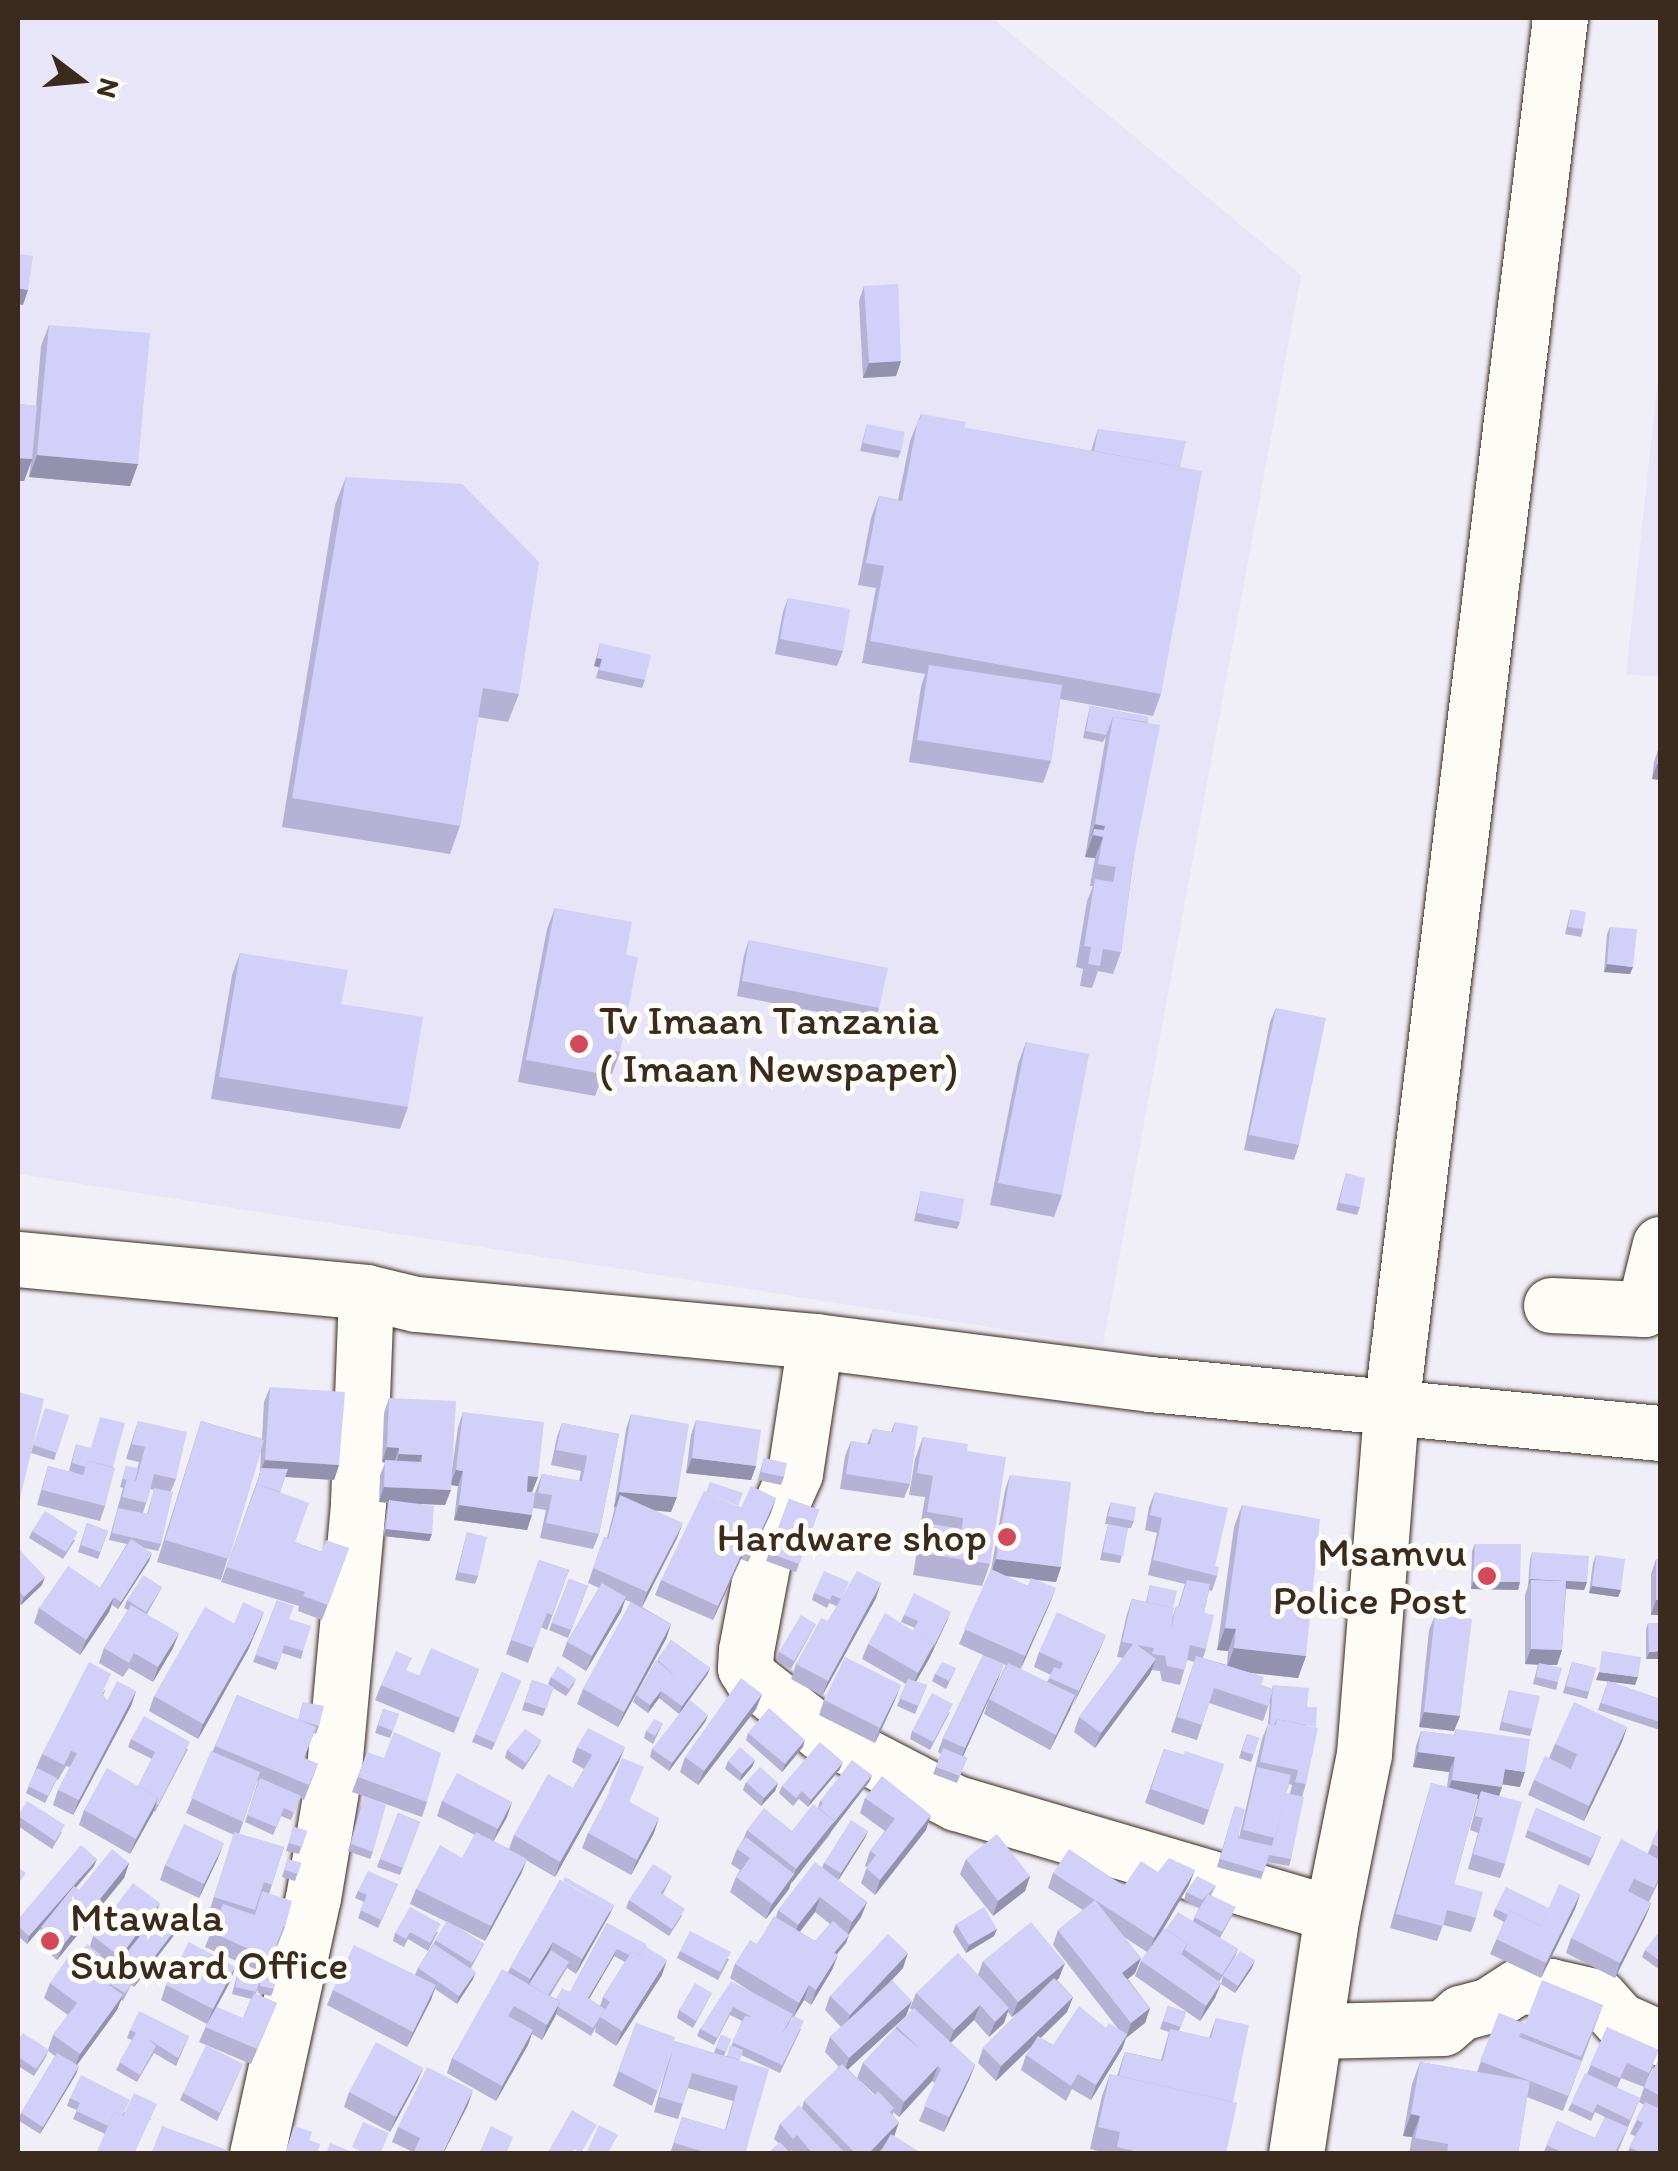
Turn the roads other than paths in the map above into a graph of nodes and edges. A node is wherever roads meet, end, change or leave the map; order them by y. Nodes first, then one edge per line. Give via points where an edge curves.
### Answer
1 (1560, 18) edge
2 (1660, 1244) edge
3 (18, 1259) edge
4 (366, 1292) junction
5 (1552, 1305) dead end
6 (814, 1341) junction
7 (1391, 1408) junction
8 (1660, 1433) edge
9 (1332, 1914) junction
10 (1316, 2031) junction
11 (1660, 2038) edge
12 (257, 2154) edge
13 (1296, 2154) edge

1 - 7 street
2 - 5 street via 1644,1309
3 - 4 street
4 - 6 street via 416,1304
4 - 12 street via 358,1502 335,1762
6 - 7 street
6 - 9 street via 795,1474 768,1534 749,1636 746,1668 752,1679 822,1733 956,1802
7 - 8 street
7 - 9 street via 1364,1754
9 - 10 street
10 - 11 street via 1443,2028 1517,1987 1550,1986 1599,1997 1620,2020
10 - 13 street

